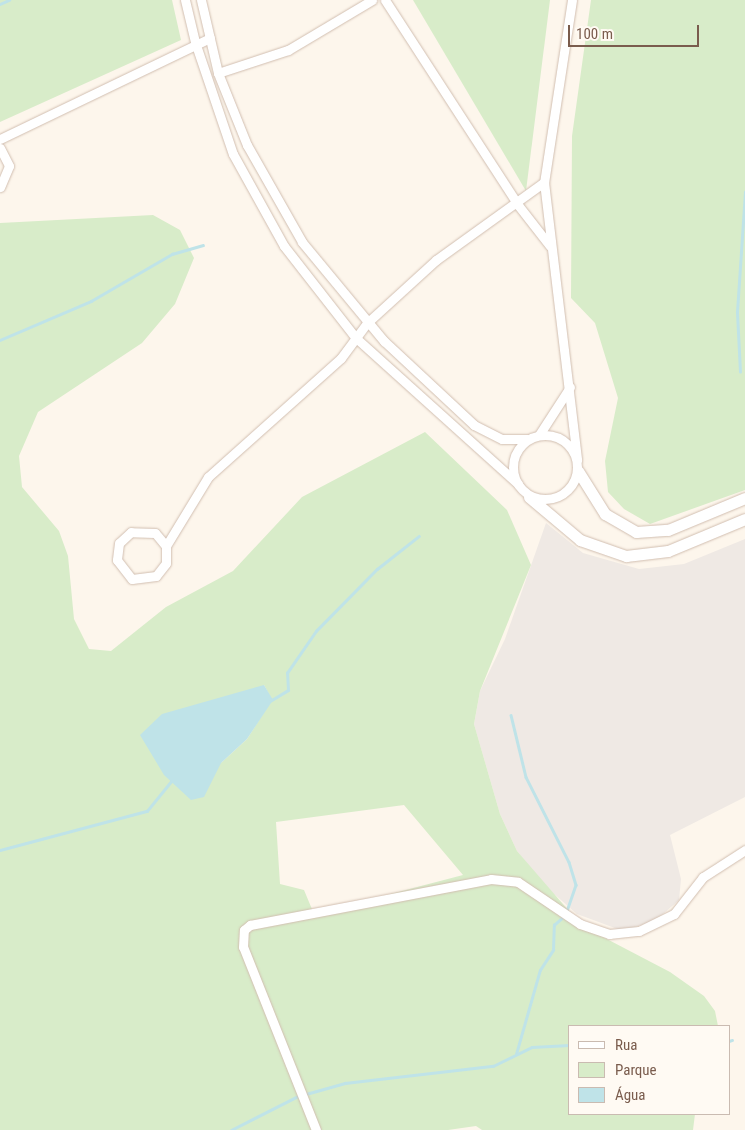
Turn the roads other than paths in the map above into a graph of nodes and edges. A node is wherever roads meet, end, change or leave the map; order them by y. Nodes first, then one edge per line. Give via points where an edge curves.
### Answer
1 (185, 0) edge
2 (201, 0) edge
3 (372, 0) edge
4 (385, 0) edge
5 (572, 0) edge
6 (210, 38) junction
7 (194, 42) junction
8 (218, 73) junction
9 (0, 139) edge
10 (0, 148) edge
11 (544, 182) junction
12 (0, 188) edge
13 (518, 205) junction
14 (550, 246) junction
15 (367, 323) junction
16 (356, 338) junction
17 (570, 387) junction
18 (539, 435) junction
19 (527, 439) junction
20 (577, 466) junction
21 (518, 484) junction
22 (529, 497) junction
23 (745, 498) edge
24 (745, 519) edge
25 (166, 546) junction
26 (745, 850) edge
27 (316, 1130) edge

1 - 7 street
2 - 6 street
3 - 8 street via 306,42
4 - 13 street
5 - 11 street
6 - 7 street
6 - 8 street
7 - 9 street
7 - 16 street via 233,154 252,193 284,246
8 - 15 street via 272,196 302,242
10 - 12 street via 9,166
11 - 13 street
11 - 14 street
13 - 14 street
13 - 15 street via 436,260
14 - 17 street
15 - 16 street
15 - 19 street via 474,425 502,439
16 - 21 street
16 - 25 street via 341,358 208,477
17 - 18 street
17 - 20 street
18 - 19 street
18 - 20 street via 563,439
19 - 21 street via 513,460
20 - 22 street via 573,483 557,497
20 - 23 street via 605,514 636,532 668,530
21 - 22 street
22 - 24 street via 580,540 626,556 668,551
25 - 25 street via 155,533 131,532 119,543 117,560 125,574 149,580 166,563
26 - 27 street via 703,877 674,914 639,931 609,934 580,924 518,882 500,879 250,925 244,930 243,948

